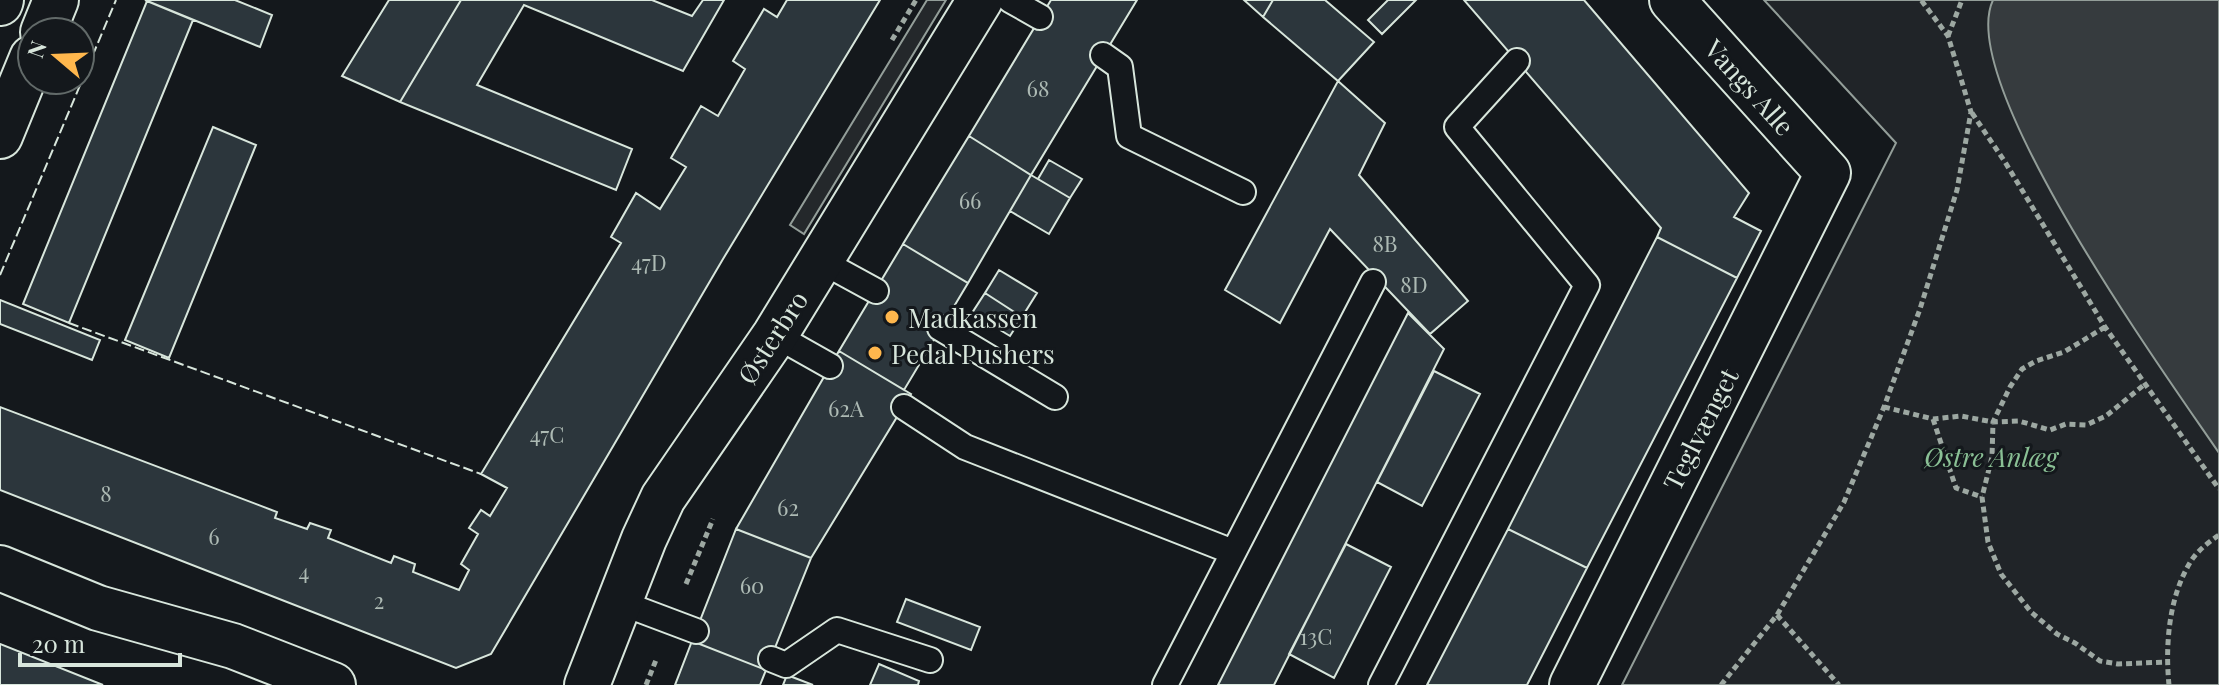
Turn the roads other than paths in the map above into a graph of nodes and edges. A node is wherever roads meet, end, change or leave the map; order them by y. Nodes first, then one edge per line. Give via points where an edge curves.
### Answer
1 (980, 0) edge
2 (1010, 0) edge
3 (1672, 0) edge
4 (1040, 17) dead end
5 (1103, 55) dead end
6 (1517, 61) dead end
7 (16, 96) edge
8 (0, 136) edge
9 (1828, 173) joint
10 (1243, 192) dead end
11 (821, 261) junction
12 (1373, 282) dead end
13 (876, 291) dead end
14 (940, 328) dead end
15 (775, 335) junction
16 (830, 366) dead end
17 (1055, 397) dead end
18 (904, 407) dead end
19 (1233, 552) junction
20 (0, 568) edge
21 (619, 602) junction
22 (696, 631) dead end
23 (771, 659) dead end
24 (930, 660) dead end
25 (333, 685) edge
26 (587, 685) edge
27 (1165, 685) edge
28 (1381, 685) edge
29 (1572, 685) edge

1 - 11 street, Østerbro
2 - 4 lane
3 - 9 street, Vangs Alle
5 - 10 lane via 1120,67 1129,136
6 - 28 lane via 1457,127 1587,285
7 - 8 street
9 - 29 street, Teglvænget
11 - 13 lane
11 - 15 street, Østerbro
12 - 19 lane
14 - 17 lane
15 - 16 lane
15 - 21 street, Østerbro via 663,498
18 - 19 lane via 965,447
19 - 27 lane
20 - 25 street via 98,608 233,646
21 - 22 lane
21 - 26 street, Østerbro
23 - 24 lane via 786,665 837,630

